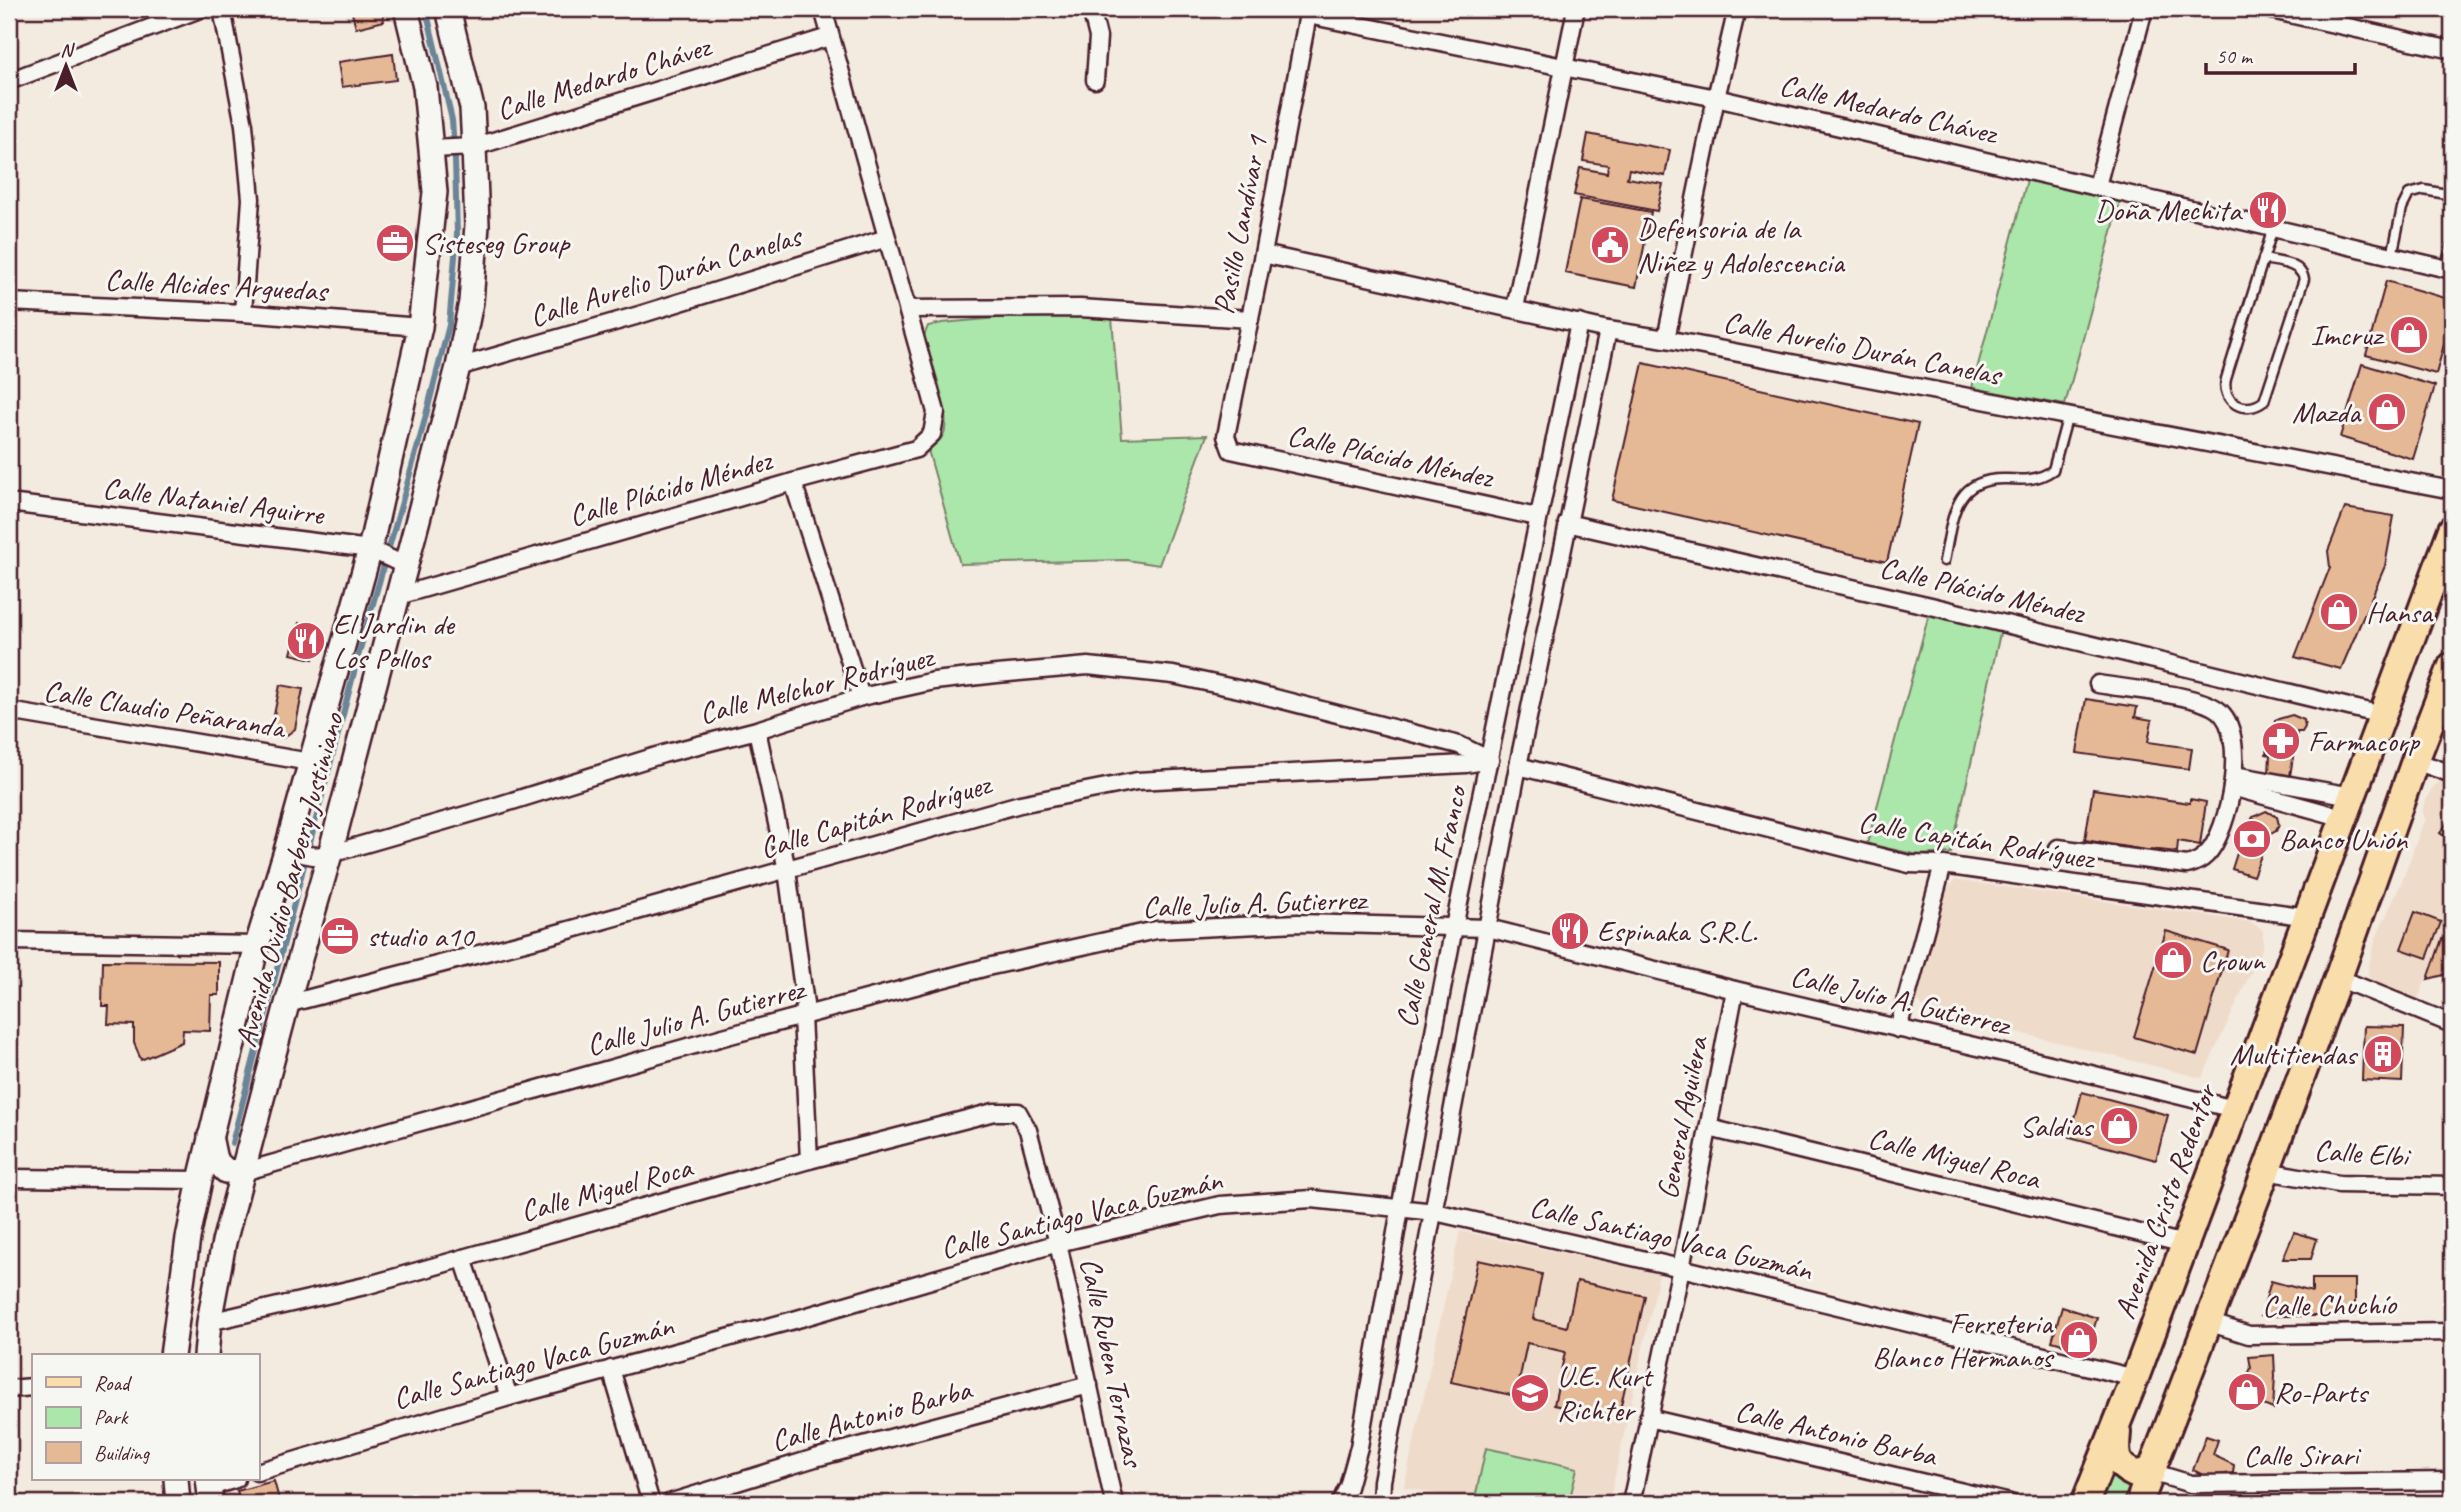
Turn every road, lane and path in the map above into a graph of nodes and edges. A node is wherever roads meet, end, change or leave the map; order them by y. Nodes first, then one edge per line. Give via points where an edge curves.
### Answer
1 (200, 9) edge
2 (222, 9) edge
3 (405, 9) edge
4 (447, 9) edge
5 (823, 9) edge
6 (1091, 9) edge
7 (1576, 9) edge
8 (1737, 9) edge
9 (2144, 9) edge
10 (2267, 9) edge
11 (1309, 12) edge
12 (830, 37) junction
13 (2452, 50) edge
14 (1565, 66) junction
15 (1095, 80) dead end
16 (9, 81) edge
17 (1716, 97) junction
18 (453, 148) junction
19 (2097, 186) junction
20 (2452, 195) edge
21 (2273, 228) junction
22 (887, 238) junction
23 (2452, 246) edge
24 (1263, 254) junction
25 (2392, 256) junction
26 (2263, 259) junction
27 (2449, 269) edge
28 (9, 302) edge
29 (1515, 308) junction
30 (908, 309) junction
31 (243, 313) junction
32 (1250, 319) junction
33 (1579, 323) junction
34 (420, 327) junction
35 (1608, 330) junction
36 (1666, 339) junction
37 (458, 367) junction
38 (1562, 407) junction
39 (1590, 412) junction
40 (2068, 415) junction
41 (1231, 450) joint
42 (793, 482) junction
43 (2452, 490) edge
44 (9, 503) edge
45 (1537, 517) junction
46 (1567, 523) junction
47 (2452, 529) edge
48 (387, 557) junction
49 (1944, 561) dead end
50 (398, 596) junction
51 (2452, 666) edge
52 (2098, 684) dead end
53 (861, 697) junction
54 (9, 711) edge
55 (2382, 715) junction
56 (757, 730) junction
57 (1490, 760) junction
58 (2415, 761) junction
59 (310, 762) junction
60 (1518, 766) junction
61 (2452, 774) edge
62 (2233, 781) junction
63 (2348, 807) junction
64 (2058, 848) dead end
65 (291, 851) junction
66 (322, 855) junction
67 (1942, 865) junction
68 (787, 870) junction
69 (2308, 917) junction
70 (1454, 926) junction
71 (1488, 929) junction
72 (9, 941) edge
73 (257, 945) junction
74 (2338, 978) junction
75 (1735, 990) junction
76 (287, 1004) junction
77 (802, 1016) junction
78 (2452, 1024) edge
79 (1898, 1028) junction
80 (2234, 1110) junction
81 (1018, 1112) joint
82 (1709, 1128) junction
83 (211, 1136) junction
84 (809, 1160) junction
85 (2266, 1171) junction
86 (243, 1172) junction
87 (9, 1178) edge
88 (200, 1180) junction
89 (2452, 1186) edge
90 (233, 1209) junction
91 (1401, 1209) junction
92 (1434, 1213) junction
93 (1058, 1243) junction
94 (2185, 1244) junction
95 (463, 1258) junction
96 (1681, 1268) junction
97 (209, 1322) junction
98 (2208, 1322) junction
99 (2452, 1332) edge
100 (172, 1354) edge
101 (206, 1354) edge
102 (611, 1370) junction
103 (2136, 1378) junction
104 (1089, 1385) junction
105 (32, 1387) edge
106 (9, 1389) edge
107 (509, 1397) junction
108 (2122, 1410) junction
109 (1648, 1418) junction
110 (259, 1471) edge
111 (2151, 1472) junction
112 (176, 1480) edge
113 (234, 1480) edge
114 (2452, 1481) edge
115 (209, 1490) edge
116 (178, 1503) edge
117 (651, 1503) edge
118 (669, 1503) edge
119 (1115, 1503) edge
120 (1340, 1503) edge
121 (1381, 1503) edge
122 (1631, 1503) edge
123 (2010, 1503) edge
124 (2085, 1503) edge
125 (2139, 1503) edge

1 - 16 street
2 - 31 street via 244,125 251,199
3 - 18 street, Avenida Ovidio Barbery Justiniano via 425,87
4 - 18 street, Avenida Ovidio Barbery Justiniano via 472,108
5 - 12 street
6 - 15 street via 1098,37
7 - 14 street
8 - 17 street
9 - 19 street
10 - 13 street
11 - 14 street, Calle Medardo Chávez
11 - 24 street, Pasillo Landívar 1
12 - 18 street, Calle Medardo Chávez
12 - 22 street
14 - 17 street, Calle Medardo Chávez
14 - 29 street
17 - 19 street, Calle Medardo Chávez
17 - 36 street
18 - 34 street, Avenida Ovidio Barbery Justiniano via 435,192
18 - 37 street, Avenida Ovidio Barbery Justiniano via 477,225 471,302
19 - 21 street, Calle Medardo Chávez
20 - 25 lane via 2424,190 2409,194
21 - 25 street, Calle Medardo Chávez
21 - 26 lane
22 - 30 street
22 - 37 street, Calle Aurelio Durán Canelas
23 - 27 lane
24 - 29 street, Calle Aurelio Durán Canelas
24 - 32 street, Pasillo Landívar 1
25 - 27 street, Calle Medardo Chávez
26 - 26 lane via 2224,389 2239,406 2249,409 2264,401 2304,279 2297,267
28 - 31 street, Calle Alcides Arguedas
29 - 33 street, Calle Aurelio Durán Canelas
30 - 32 street via 1080,307
30 - 42 street, Calle Plácido Méndez via 936,412 932,434 916,449
31 - 34 street, Calle Alcides Arguedas
32 - 41 street, Pasillo Landívar 1 via 1226,436
33 - 35 street, Calle Aurelio Durán Canelas
33 - 38 street, Calle General M. Franco
34 - 48 street, Avenida Ovidio Barbery Justiniano
35 - 36 street, Calle Aurelio Durán Canelas
35 - 39 street, Calle General M. Franco
36 - 40 street, Calle Aurelio Durán Canelas
37 - 48 street, Avenida Ovidio Barbery Justiniano
38 - 39 street
38 - 45 street, Calle General M. Franco
39 - 46 street, Calle General M. Franco
40 - 43 street, Calle Aurelio Durán Canelas
40 - 49 lane via 2053,470 2032,480 1992,479 1970,486 1962,494
41 - 45 street, Calle Plácido Méndez
42 - 50 street, Calle Plácido Méndez
42 - 53 street
44 - 48 street, Calle Nataniel Aguirre
45 - 57 street, Calle General M. Franco
46 - 55 street, Calle Plácido Méndez
46 - 60 street, Calle General M. Franco
47 - 55 main road, Avenida Cristo Redentor
48 - 50 street, Avenida Ovidio Barbery Justiniano
48 - 59 street, Avenida Ovidio Barbery Justiniano
50 - 66 street, Avenida Ovidio Barbery Justiniano
51 - 58 main road
52 - 62 street via 2192,700 2221,712 2235,750
53 - 56 street, Calle Melchor Rodríguez
53 - 57 street, Calle Melchor Rodríguez via 934,681 1100,667 1173,675 1243,690 1459,745
54 - 59 street, Calle Claudio Peñaranda
55 - 63 main road, Avenida Cristo Redentor
56 - 66 street, Calle Melchor Rodríguez
56 - 68 street
57 - 68 street, Calle Capitán Rodríguez via 1137,781 1020,804
57 - 70 street, Calle General M. Franco
58 - 61 street
58 - 74 main road
59 - 65 street, Avenida Ovidio Barbery Justiniano
60 - 67 street, Calle Capitán Rodríguez via 1909,864
60 - 71 street, Calle General M. Franco
62 - 63 street
62 - 63 street
62 - 64 street via 2215,842 2199,861 2187,865
63 - 69 main road, Avenida Cristo Redentor
65 - 66 street, Calle Melchor Rodríguez
65 - 73 street, Avenida Ovidio Barbery Justiniano
66 - 76 street, Avenida Ovidio Barbery Justiniano
67 - 69 street, Calle Capitán Rodríguez
67 - 79 street
68 - 76 street, Calle Capitán Rodríguez
68 - 77 street via 805,1004
69 - 80 main road, Avenida Cristo Redentor
70 - 71 street, Calle Julio A. Gutierrez
70 - 77 street, Calle Julio A. Gutierrez via 1298,923 1156,930 987,967
70 - 91 street, Calle General M. Franco
71 - 75 street, Calle Julio A. Gutierrez
71 - 92 street, Calle General M. Franco
72 - 73 street
73 - 83 street, Avenida Ovidio Barbery Justiniano
74 - 78 street
74 - 85 main road
75 - 79 street, Calle Julio A. Gutierrez
75 - 82 street, General Aguilera
76 - 86 street, Avenida Ovidio Barbery Justiniano
77 - 84 street
77 - 86 street, Calle Julio A. Gutierrez
79 - 80 street, Calle Julio A. Gutierrez
80 - 94 main road, Avenida Cristo Redentor
81 - 84 street, Calle Miguel Roca via 994,1112
81 - 93 street, Calle Ruben Terrazas via 1028,1130
82 - 94 street, Calle Miguel Roca
82 - 96 street, General Aguilera
83 - 86 street via 215,1160 226,1171
83 - 88 street, Avenida Ovidio Barbery Justiniano
84 - 95 street, Calle Miguel Roca
85 - 89 street, Calle Elbi via 2339,1184
85 - 98 main road
86 - 90 street, Avenida Ovidio Barbery Justiniano
87 - 88 street
88 - 90 street via 215,1181 228,1192
88 - 100 street, Avenida Ovidio Barbery Justiniano
90 - 97 street, Avenida Ovidio Barbery Justiniano
91 - 92 street, Calle Santiago Vaca Guzmán
91 - 93 street, Calle Santiago Vaca Guzmán via 1312,1199 1220,1205
91 - 120 street, Calle General M. Franco via 1359,1447
92 - 96 street, Calle Santiago Vaca Guzmán
92 - 121 street, Calle General M. Franco
93 - 102 street, Calle Santiago Vaca Guzmán
93 - 104 street, Calle Ruben Terrazas
94 - 103 main road, Avenida Cristo Redentor
95 - 97 street, Calle Miguel Roca
95 - 107 street
96 - 103 street, Calle Santiago Vaca Guzmán
96 - 109 street, General Aguilera
97 - 101 street, Avenida Ovidio Barbery Justiniano
98 - 99 street, Calle Chuchío via 2249,1335
98 - 111 main road
102 - 107 street, Calle Santiago Vaca Guzmán
102 - 117 street
103 - 108 main road, Avenida Cristo Redentor
104 - 118 street, Calle Antonio Barba via 815,1458
104 - 119 street, Calle Ruben Terrazas
105 - 106 street
107 - 110 street, Calle Santiago Vaca Guzmán
108 - 111 main road via 2118,1461 2136,1474
108 - 124 main road, Avenida Cristo Redentor
109 - 122 street, General Aguilera
109 - 123 street, Calle Antonio Barba
111 - 114 street, Calle Sirari via 2191,1484
111 - 125 main road
112 - 116 street
113 - 115 street

